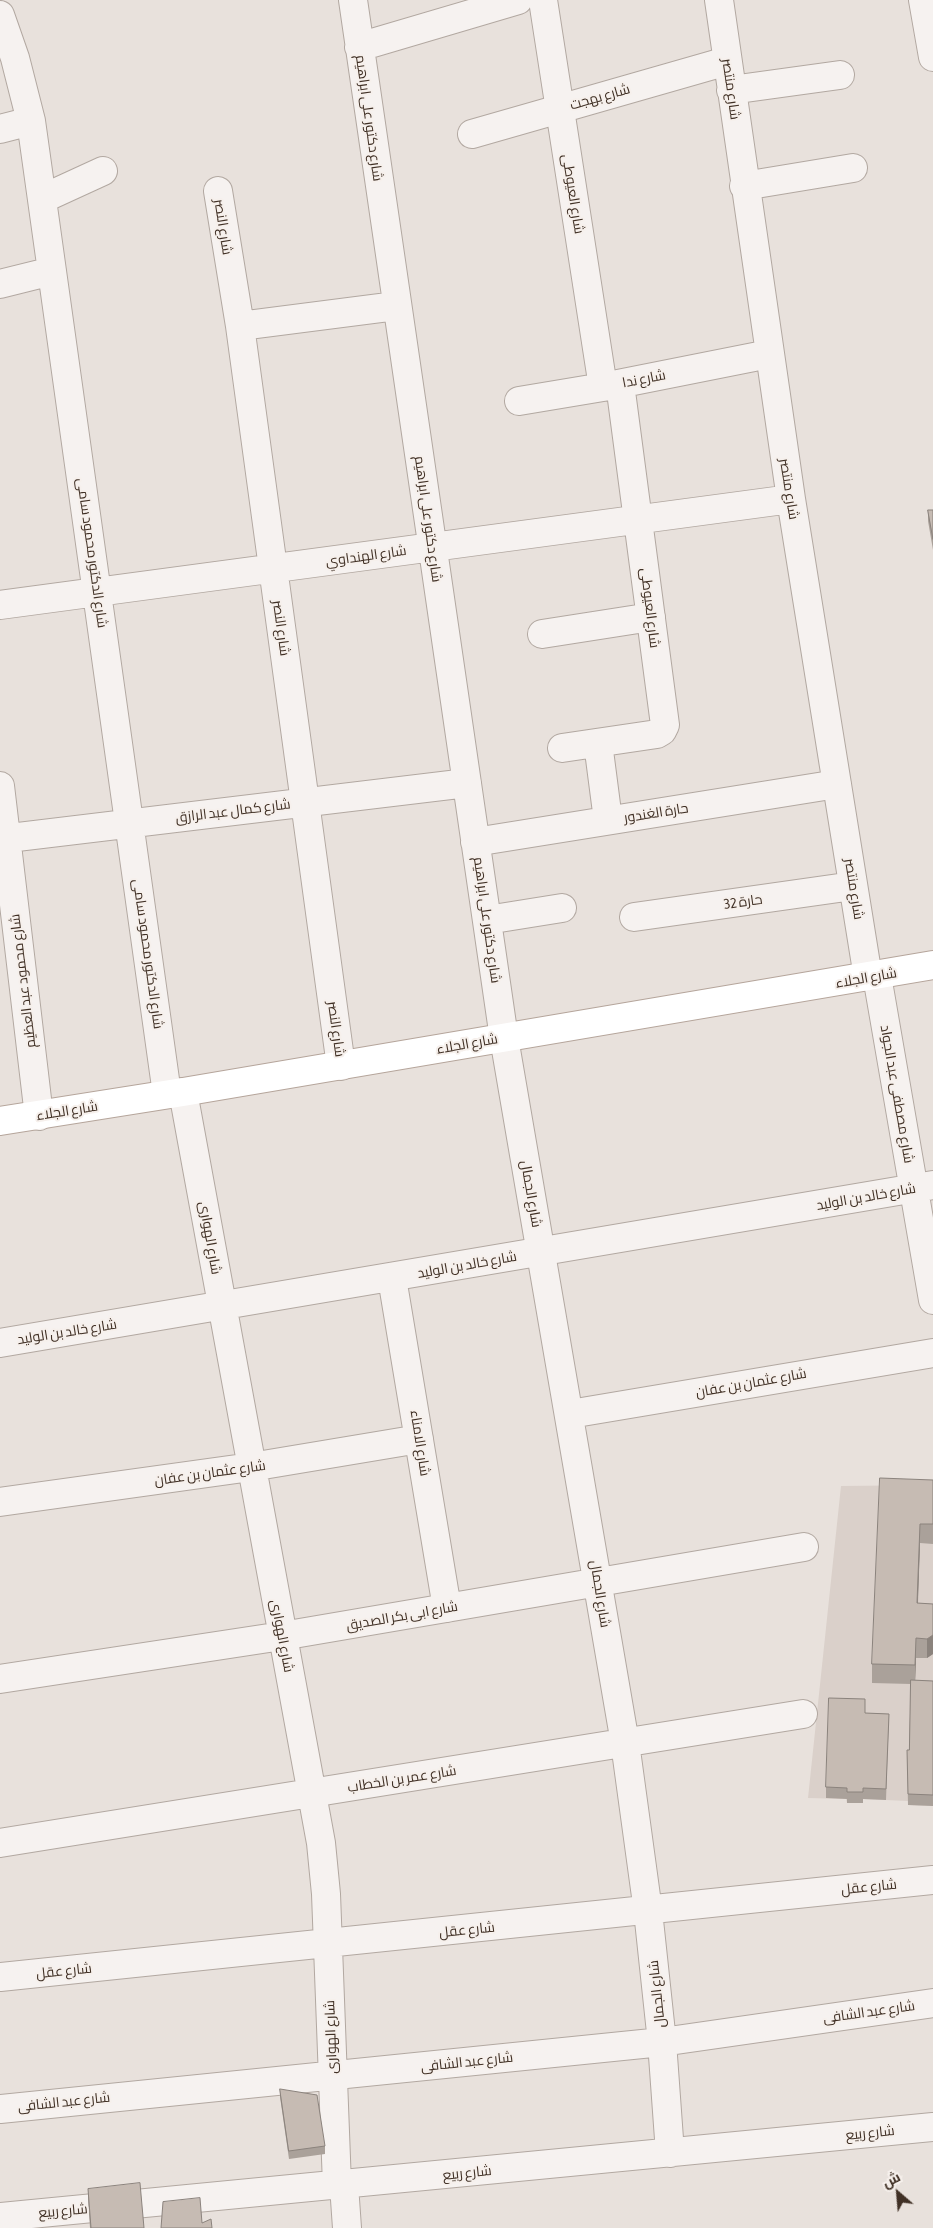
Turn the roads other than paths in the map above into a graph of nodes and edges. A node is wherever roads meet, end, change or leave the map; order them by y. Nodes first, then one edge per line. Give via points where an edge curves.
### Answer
1 (353, 0) edge
2 (518, 0) edge
3 (543, 0) edge
4 (719, 0) edge
5 (923, 0) edge
6 (0, 15) edge
7 (359, 47) junction
8 (933, 58) edge
9 (727, 61) junction
10 (840, 75) dead end
11 (731, 90) junction
12 (560, 109) junction
13 (31, 122) junction
14 (0, 129) edge
15 (472, 134) dead end
16 (853, 168) dead end
17 (103, 171) dead end
18 (744, 186) junction
19 (218, 191) dead end
20 (42, 200) junction
21 (52, 271) junction
22 (0, 284) edge
23 (396, 306) junction
24 (240, 326) junction
25 (769, 354) junction
26 (612, 386) junction
27 (519, 401) dead end
28 (791, 499) junction
29 (638, 520) junction
30 (432, 548) junction
31 (273, 569) junction
32 (97, 592) junction
33 (0, 606) edge
34 (651, 617) junction
35 (542, 634) dead end
36 (598, 743) junction
37 (562, 748) dead end
38 (467, 783) junction
39 (837, 784) junction
40 (0, 786) edge
41 (305, 802) junction
42 (608, 820) junction
43 (130, 824) junction
44 (3, 838) edge
45 (475, 842) junction
46 (853, 886) junction
47 (562, 908) dead end
48 (634, 917) dead end
49 (487, 920) junction
50 (10, 964) edge
51 (933, 965) edge
52 (872, 977) junction
53 (504, 1038) junction
54 (341, 1066) junction
55 (175, 1093) junction
56 (39, 1116) junction
57 (0, 1121) edge
58 (923, 1187) edge
59 (542, 1252) junction
60 (392, 1278) junction
61 (933, 1300) edge
62 (222, 1306) junction
63 (0, 1343) edge
64 (933, 1353) edge
65 (570, 1414) junction
66 (419, 1439) junction
67 (251, 1467) junction
68 (0, 1502) edge
69 (804, 1547) dead end
70 (598, 1582) junction
71 (447, 1608) junction
72 (282, 1636) junction
73 (0, 1679) edge
74 (803, 1714) dead end
75 (625, 1743) junction
76 (313, 1793) junction
77 (0, 1843) edge
78 (933, 1880) edge
79 (648, 1911) junction
80 (328, 1944) junction
81 (0, 1977) edge
82 (933, 2003) edge
83 (662, 2042) junction
84 (332, 2075) junction
85 (0, 2108) edge
86 (933, 2127) edge
87 (670, 2153) junction
88 (340, 2185) junction
89 (0, 2218) edge
90 (347, 2228) edge

1 - 7 street, شارع دكتور على ابراهيم
2 - 7 street
3 - 12 street, شارع العيوطى
4 - 9 street, شارع منتصر
5 - 8 street
6 - 13 street, شارع الدكتور محمود سامى
7 - 23 street, شارع دكتور على ابراهيم
9 - 11 street, شارع منتصر
9 - 12 street, شارع بهجت
10 - 11 street
11 - 18 street, شارع منتصر
12 - 15 street, شارع بهجت
12 - 26 street, شارع العيوطى
13 - 14 street
13 - 20 street, شارع الدكتور محمود سامى
16 - 18 street
17 - 20 street
18 - 25 street, شارع منتصر
19 - 24 street, شارع النصر
20 - 21 street, شارع الدكتور محمود سامى
21 - 22 street
21 - 32 street, شارع الدكتور محمود سامى
23 - 24 street
23 - 30 street, شارع دكتور على ابراهيم
24 - 31 street, شارع النصر
25 - 26 street, شارع ندا
25 - 28 street, شارع منتصر
26 - 27 street, شارع ندا
26 - 29 street, شارع العيوطى
28 - 29 street, شارع الهنداوي
28 - 39 street, شارع منتصر
29 - 30 street, شارع الهنداوي
29 - 34 street, شارع العيوطى
30 - 31 street, شارع الهنداوي
30 - 38 street, شارع دكتور على ابراهيم
31 - 32 street, شارع الهنداوي
31 - 41 street, شارع النصر
32 - 33 street, شارع الهنداوي
32 - 43 street, شارع الدكتور محمود سامى
34 - 35 street
34 - 36 street, شارع العيوطى via 665,725 657,734
36 - 37 street, شارع العيوطى
36 - 42 street
38 - 41 street, شارع كمال عبد الرازق
38 - 45 street, شارع دكتور على ابراهيم
39 - 42 street, حارة الغندور
39 - 46 street, شارع منتصر
40 - 44 street, شارع محمود عبد العظيم
41 - 43 street, شارع كمال عبد الرازق
41 - 54 street, شارع النصر
42 - 45 street, حارة الغندور
43 - 44 street, شارع كمال عبد الرازق
43 - 55 street, شارع الدكتور محمود سامى
44 - 50 street, شارع محمود عبد العظيم
45 - 49 street, شارع دكتور على ابراهيم
46 - 48 street, حارة 32
46 - 52 street, شارع منتصر
47 - 49 street
49 - 53 street, شارع دكتور على ابراهيم
50 - 56 street, شارع محمود عبد العظيم
51 - 52 main road, شارع الجلاء
52 - 53 main road, شارع الجلاء
52 - 58 street, شارع مصطفى عبد الجواد
53 - 54 main road, شارع الجلاء
53 - 59 street, شارع الجمال
54 - 55 main road, شارع الجلاء
55 - 56 main road, شارع الجلاء
55 - 62 street, شارع الهوارى
56 - 57 main road, شارع الجلاء
58 - 59 street, شارع خالد بن الوليد
58 - 61 street, شارع مصطفى عبد الجواد
59 - 60 street, شارع خالد بن الوليد
59 - 65 street, شارع الجمال
60 - 62 street, شارع خالد بن الوليد
60 - 66 street, شارع الامناء
62 - 63 street, شارع خالد بن الوليد
62 - 67 street, شارع الهوارى
64 - 65 street, شارع عثمان بن عفان
65 - 70 street, شارع الجمال
66 - 67 street, شارع عثمان بن عفان
66 - 71 street, شارع الامناء
67 - 68 street, شارع عثمان بن عفان
67 - 72 street, شارع الهوارى
69 - 70 street, شارع ابى بكر الصديق
70 - 71 street, شارع ابى بكر الصديق
70 - 75 street, شارع الجمال
71 - 72 street, شارع ابى بكر الصديق
72 - 73 street, شارع ابى بكر الصديق
72 - 76 street, شارع الهوارى
74 - 75 street, شارع عمر بن الخطاب
75 - 76 street, شارع عمر بن الخطاب
75 - 79 street, شارع الجمال
76 - 77 street, شارع عمر بن الخطاب
76 - 80 street, شارع الهوارى via 322,1852
78 - 79 street, شارع عقل
79 - 80 street, شارع عقل
79 - 83 street, شارع الجمال
80 - 81 street, شارع عقل
80 - 84 street, شارع الهوارى
82 - 83 street, شارع عبد الشافى
83 - 84 street, شارع عبد الشافى
83 - 87 street, شارع الجمال
84 - 85 street, شارع عبد الشافى
84 - 88 street, شارع الهوارى
86 - 87 street, شارع ربيع
87 - 88 street, شارع ربيع
88 - 89 street, شارع ربيع
88 - 90 street, شارع الهوارى

